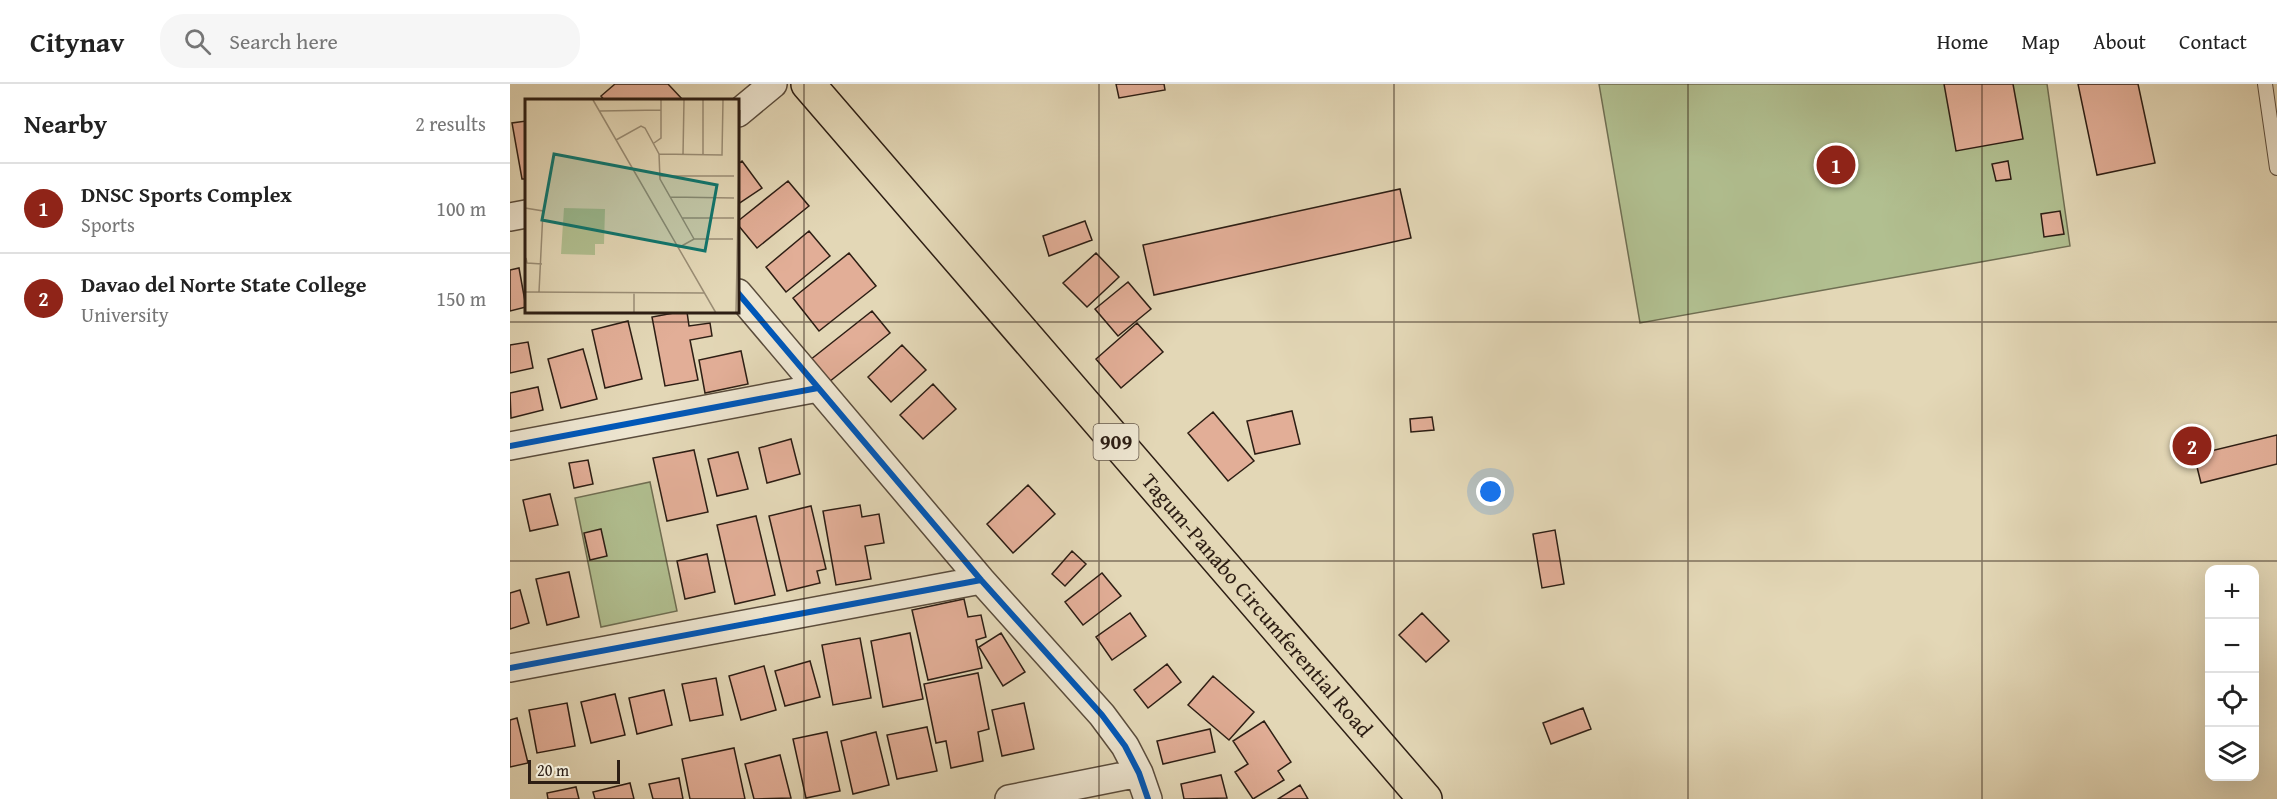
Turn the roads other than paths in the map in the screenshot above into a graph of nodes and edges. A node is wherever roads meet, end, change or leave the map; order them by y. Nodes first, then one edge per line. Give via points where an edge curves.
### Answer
1 (773, 84) edge
2 (808, 84) edge
3 (2265, 84) edge
4 (740, 111) edge
5 (2277, 168) edge
6 (525, 213) edge
7 (510, 217) edge
8 (740, 295) edge
9 (818, 388) junction
10 (510, 446) edge
11 (981, 580) junction
12 (510, 668) edge
13 (1139, 773) junction
14 (1009, 799) edge
15 (1148, 799) edge
16 (1425, 799) edge

1 - 4 street
2 - 16 main road, Tagum-Panabo Circumferential Road / 909
3 - 5 lane
6 - 7 street
8 - 9 street
9 - 10 street
9 - 11 street
11 - 12 street
11 - 13 street via 1102,715
13 - 14 street
13 - 15 street

